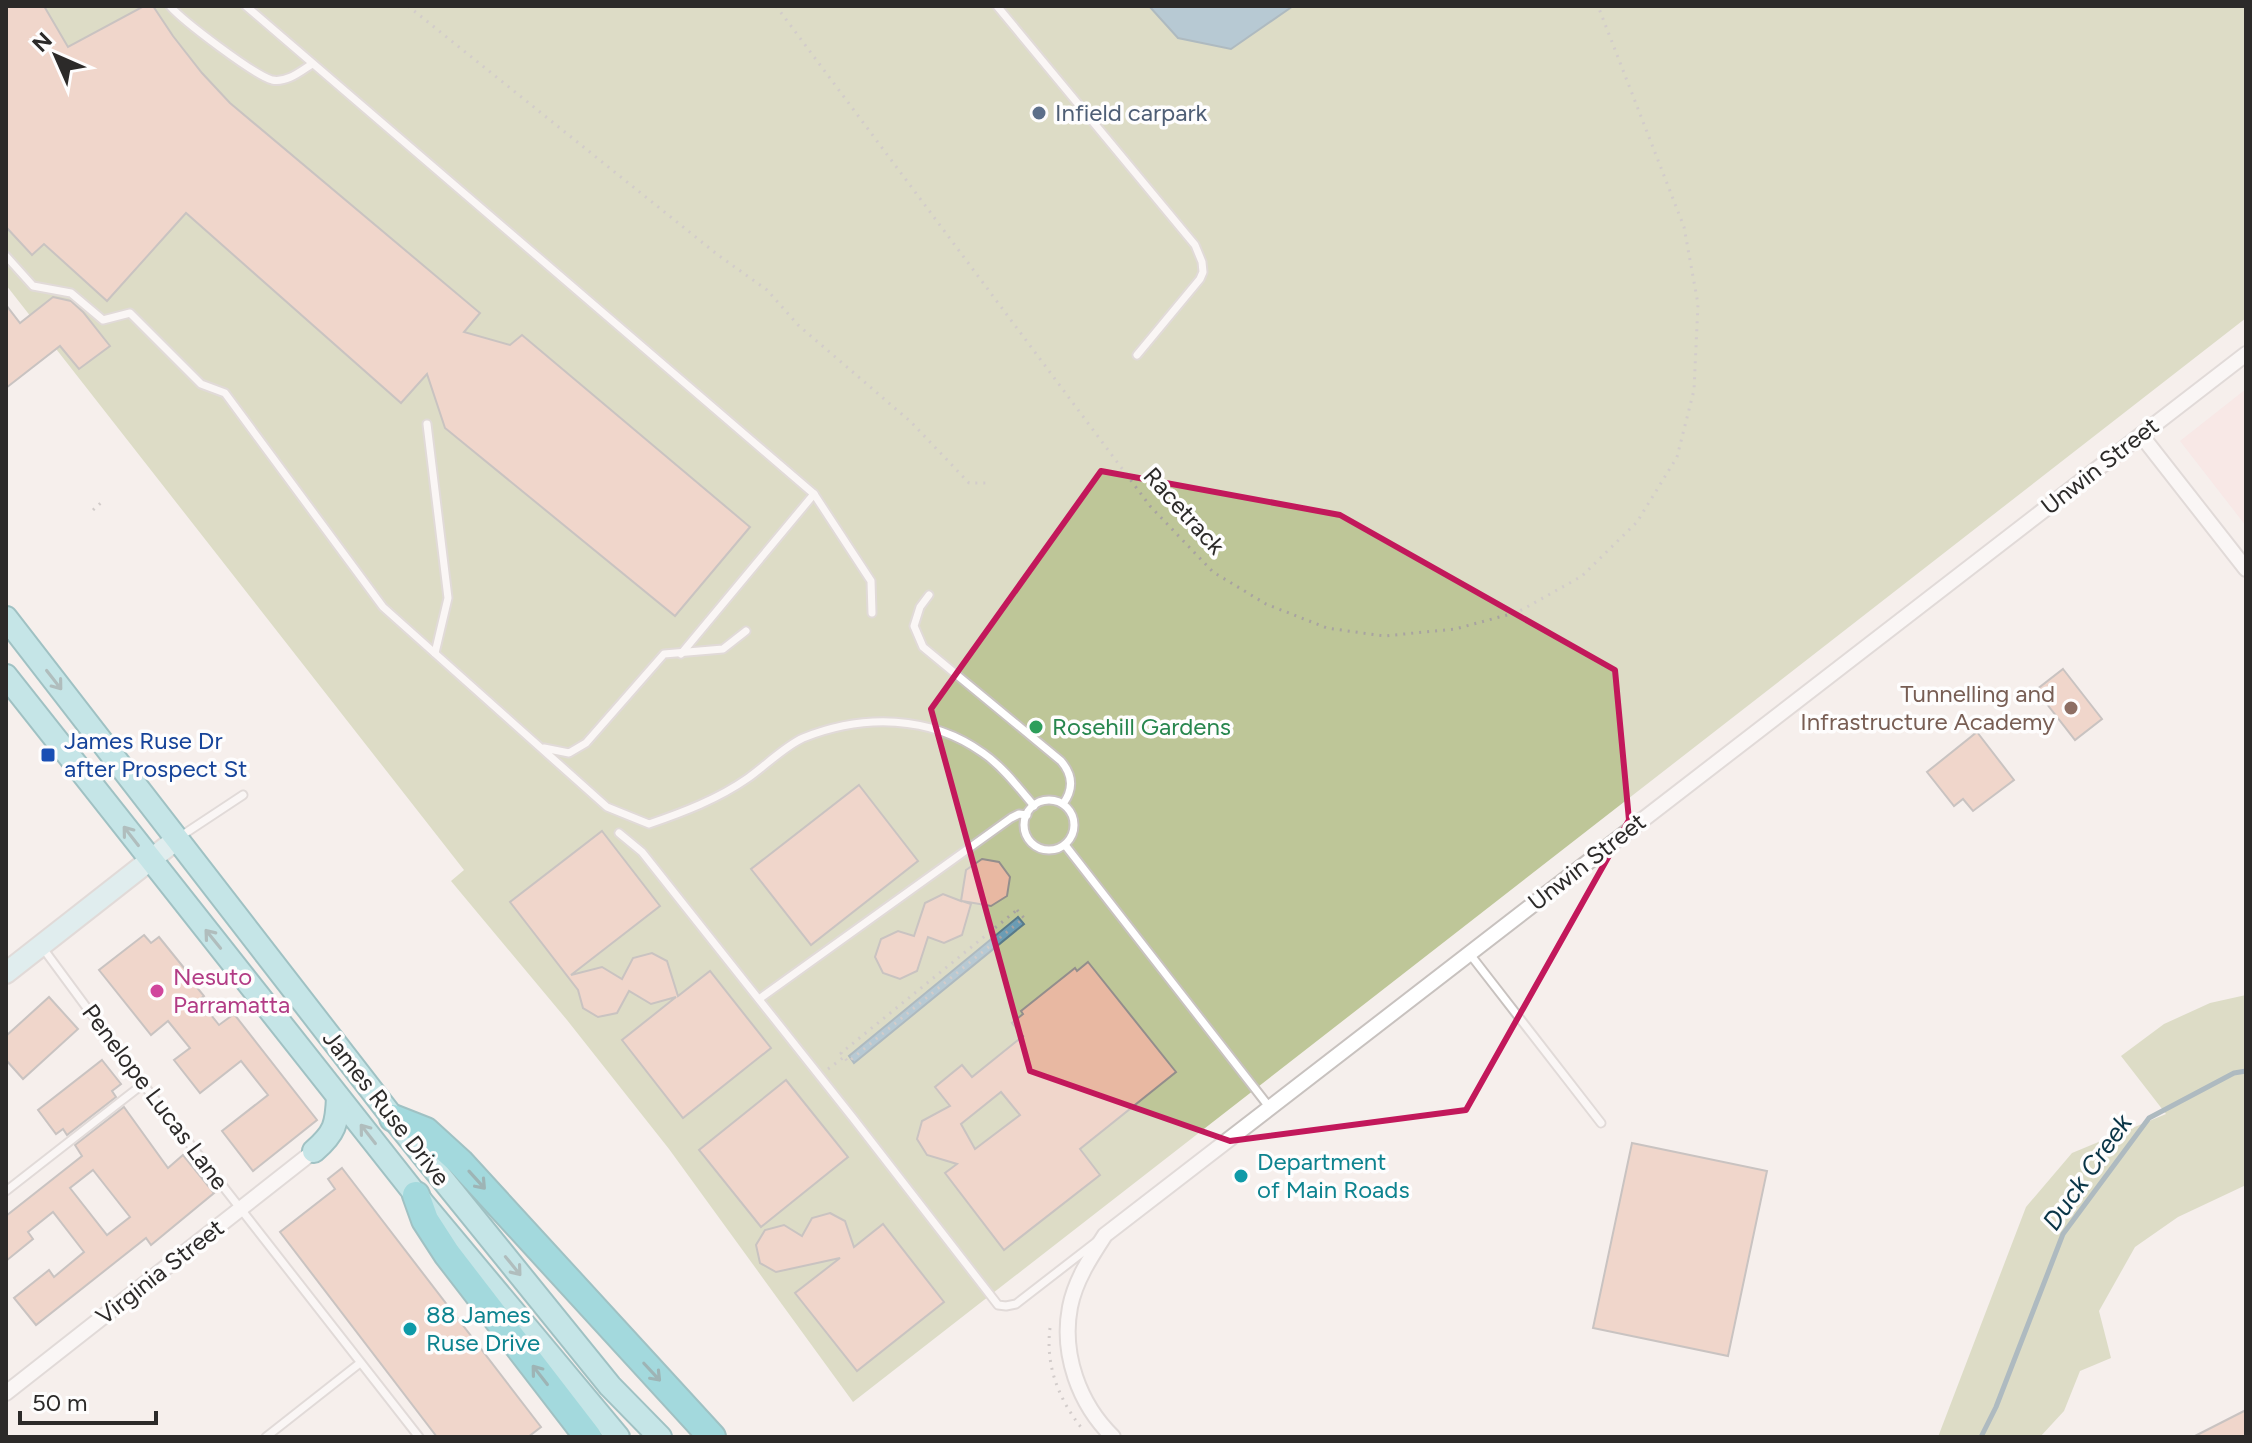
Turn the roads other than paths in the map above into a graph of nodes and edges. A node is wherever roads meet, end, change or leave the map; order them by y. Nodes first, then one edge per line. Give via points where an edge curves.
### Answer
1 (170, 6) edge
2 (246, 6) edge
3 (997, 6) edge
4 (312, 64) junction
5 (6, 256) edge
6 (2246, 354) edge
7 (1137, 355) dead end
8 (427, 424) dead end
9 (2141, 435) junction
10 (814, 494) junction
11 (2246, 569) edge
12 (929, 595) dead end
13 (872, 613) dead end
14 (6, 618) edge
15 (746, 631) dead end
16 (435, 653) junction
17 (681, 654) junction
18 (6, 676) edge
19 (541, 747) junction
20 (243, 795) dead end
21 (1063, 804) junction
22 (1034, 806) junction
23 (1027, 815) junction
24 (619, 833) dead end
25 (177, 839) junction
26 (1065, 845) junction
27 (150, 860) junction
28 (41, 945) junction
29 (1469, 953) junction
30 (6, 973) edge
31 (759, 999) junction
32 (143, 1084) junction
33 (338, 1097) junction
34 (1270, 1109) junction
35 (393, 1118) junction
36 (1601, 1123) dead end
37 (314, 1151) joint
38 (6, 1191) edge
39 (416, 1195) junction
40 (240, 1209) junction
41 (1105, 1235) junction
42 (360, 1363) junction
43 (6, 1393) edge
44 (266, 1437) edge
45 (419, 1437) edge
46 (588, 1437) edge
47 (618, 1437) edge
48 (660, 1437) edge
49 (712, 1437) edge
50 (1113, 1437) edge

1 - 4 lane via 244,65 273,80 289,79
2 - 4 lane
3 - 7 lane via 1200,254 1200,279
4 - 10 lane
5 - 16 lane via 33,286 71,293 103,320 130,313 201,384 225,393 383,607
6 - 9 street, Unwin Street
8 - 16 lane via 448,598
9 - 11 street
9 - 29 street, Unwin Street
10 - 13 lane via 871,581
10 - 17 lane
12 - 21 lane via 914,626 923,647 1061,761 1071,785
14 -> 25 main road, James Ruse Drive
15 - 17 lane via 723,649
16 - 19 lane
17 - 19 lane via 664,654 586,743 569,753
27 -> 18 main road, James Ruse Drive
19 - 22 lane via 607,807 649,824 734,786 800,739 852,724 898,721 949,732 985,754
20 - 25 lane
21 - 22 lane via 1048,800
21 - 26 lane via 1074,824
22 - 23 lane
23 - 26 lane via 1026,832 1034,845 1049,850
23 - 31 lane via 1011,818
24 - 31 lane via 642,852
25 - 27 street
25 - 35 main road, James Ruse Drive
26 - 34 lane
27 - 28 street
33 -> 27 main road, James Ruse Drive
28 - 30 street
28 - 32 lane, Penelope Lucas Lane
29 - 34 street, Unwin Street
29 - 36 lane
31 - 41 lane via 998,1305 1016,1304
32 - 38 lane
32 - 40 lane, Penelope Lucas Lane
33 - 37 main road via 333,1131
39 -> 33 main road, James Ruse Drive
34 - 41 street, Unwin Street
35 -> 48 main road, James Ruse Drive via 610,1386
35 -> 49 highway via 426,1131 460,1162
37 - 40 street, Virginia Street
46 -> 39 highway via 447,1254
39 - 47 main road, James Ruse Drive
40 - 42 lane, Penelope Lucas Lane
40 - 43 street, Virginia Street
41 - 50 street, Unwin Street via 1077,1286 1068,1327 1079,1388
42 - 44 lane
42 - 45 lane, Penelope Lucas Lane

